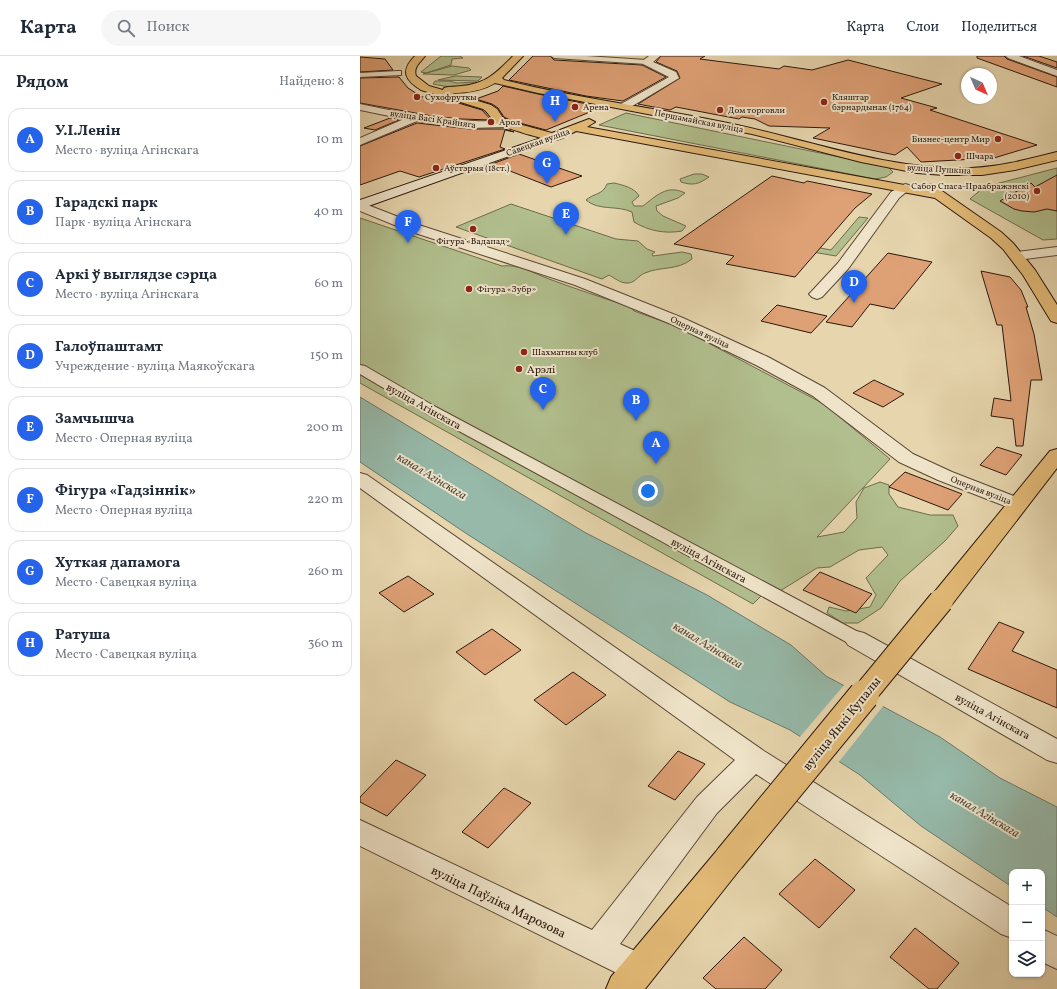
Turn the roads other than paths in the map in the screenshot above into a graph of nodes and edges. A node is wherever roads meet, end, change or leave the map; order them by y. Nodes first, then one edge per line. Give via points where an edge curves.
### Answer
1 (420, 56) edge
2 (518, 56) edge
3 (554, 56) edge
4 (1011, 56) edge
5 (650, 59) edge
6 (398, 72) dead end
7 (1057, 72) edge
8 (360, 75) edge
9 (497, 79) junction
10 (425, 88) junction
11 (625, 106) junction
12 (360, 107) edge
13 (416, 118) junction
14 (507, 124) junction
15 (576, 128) junction
16 (553, 137) junction
17 (360, 142) edge
18 (1057, 156) edge
19 (904, 169) junction
20 (974, 174) junction
21 (865, 182) junction
22 (923, 184) junction
23 (905, 188) junction
24 (954, 193) junction
25 (938, 195) junction
26 (360, 206) edge
27 (1057, 251) edge
28 (1017, 256) junction
29 (1030, 273) junction
30 (1057, 290) edge
31 (817, 294) dead end
32 (1057, 318) edge
33 (360, 370) edge
34 (1057, 455) edge
35 (360, 479) edge
36 (1017, 504) junction
37 (856, 639) joint
38 (1057, 752) edge
39 (754, 758) junction
40 (360, 832) edge
41 (1009, 922) edge
42 (1045, 946) edge
43 (598, 948) junction
44 (1057, 954) edge
45 (631, 979) edge

1 - 10 main road via 409,72 412,79
2 - 9 main road
3 - 5 street
4 - 7 street
5 - 11 street, Савецкая вуліца via 673,74 674,78
6 - 8 street
9 - 10 main road via 484,86 465,89
9 - 11 main road, Першамайская вуліца via 508,84
10 - 14 main road via 486,108
11 - 15 main road, Савецкая вуліца
11 - 19 main road, Першамайская вуліца via 752,132
12 - 13 street, вуліца Васі Крайняга
13 - 14 street, вуліца Васі Крайняга via 471,125
13 - 17 street
14 - 16 main road
15 - 16 main road, Савецкая вуліца
15 - 21 main road
16 - 26 main road, Савецкая вуліца
18 - 20 main road, вуліца Пушкіна
19 - 20 main road, вуліца Пушкіна
19 - 21 main road via 905,175 894,180
19 - 22 main road
20 - 22 main road, вуліца Пушкіна
20 - 24 main road
21 - 23 main road
22 - 23 main road
22 - 25 main road
23 - 25 main road
23 - 31 street via 895,195 843,266
24 - 25 main road
24 - 28 main road
26 - 36 street, Оперная вуліца via 414,228 580,282 677,321 762,361 819,392 906,458
27 - 28 street
28 - 29 main road
29 - 30 main road
29 - 32 main road
33 - 37 street, вуліца Агінскага
34 - 36 main road, вуліца Янкі Купалы
35 - 39 street
36 - 45 main road, вуліца Янкі Купалы, bridge via 941,601
37 - 38 street, вуліца Агінскага
39 - 41 street
39 - 43 street via 707,804
40 - 43 street, вуліца Паўліка Марозова
42 - 44 street
43 - 45 street, вуліца Паўліка Марозова

